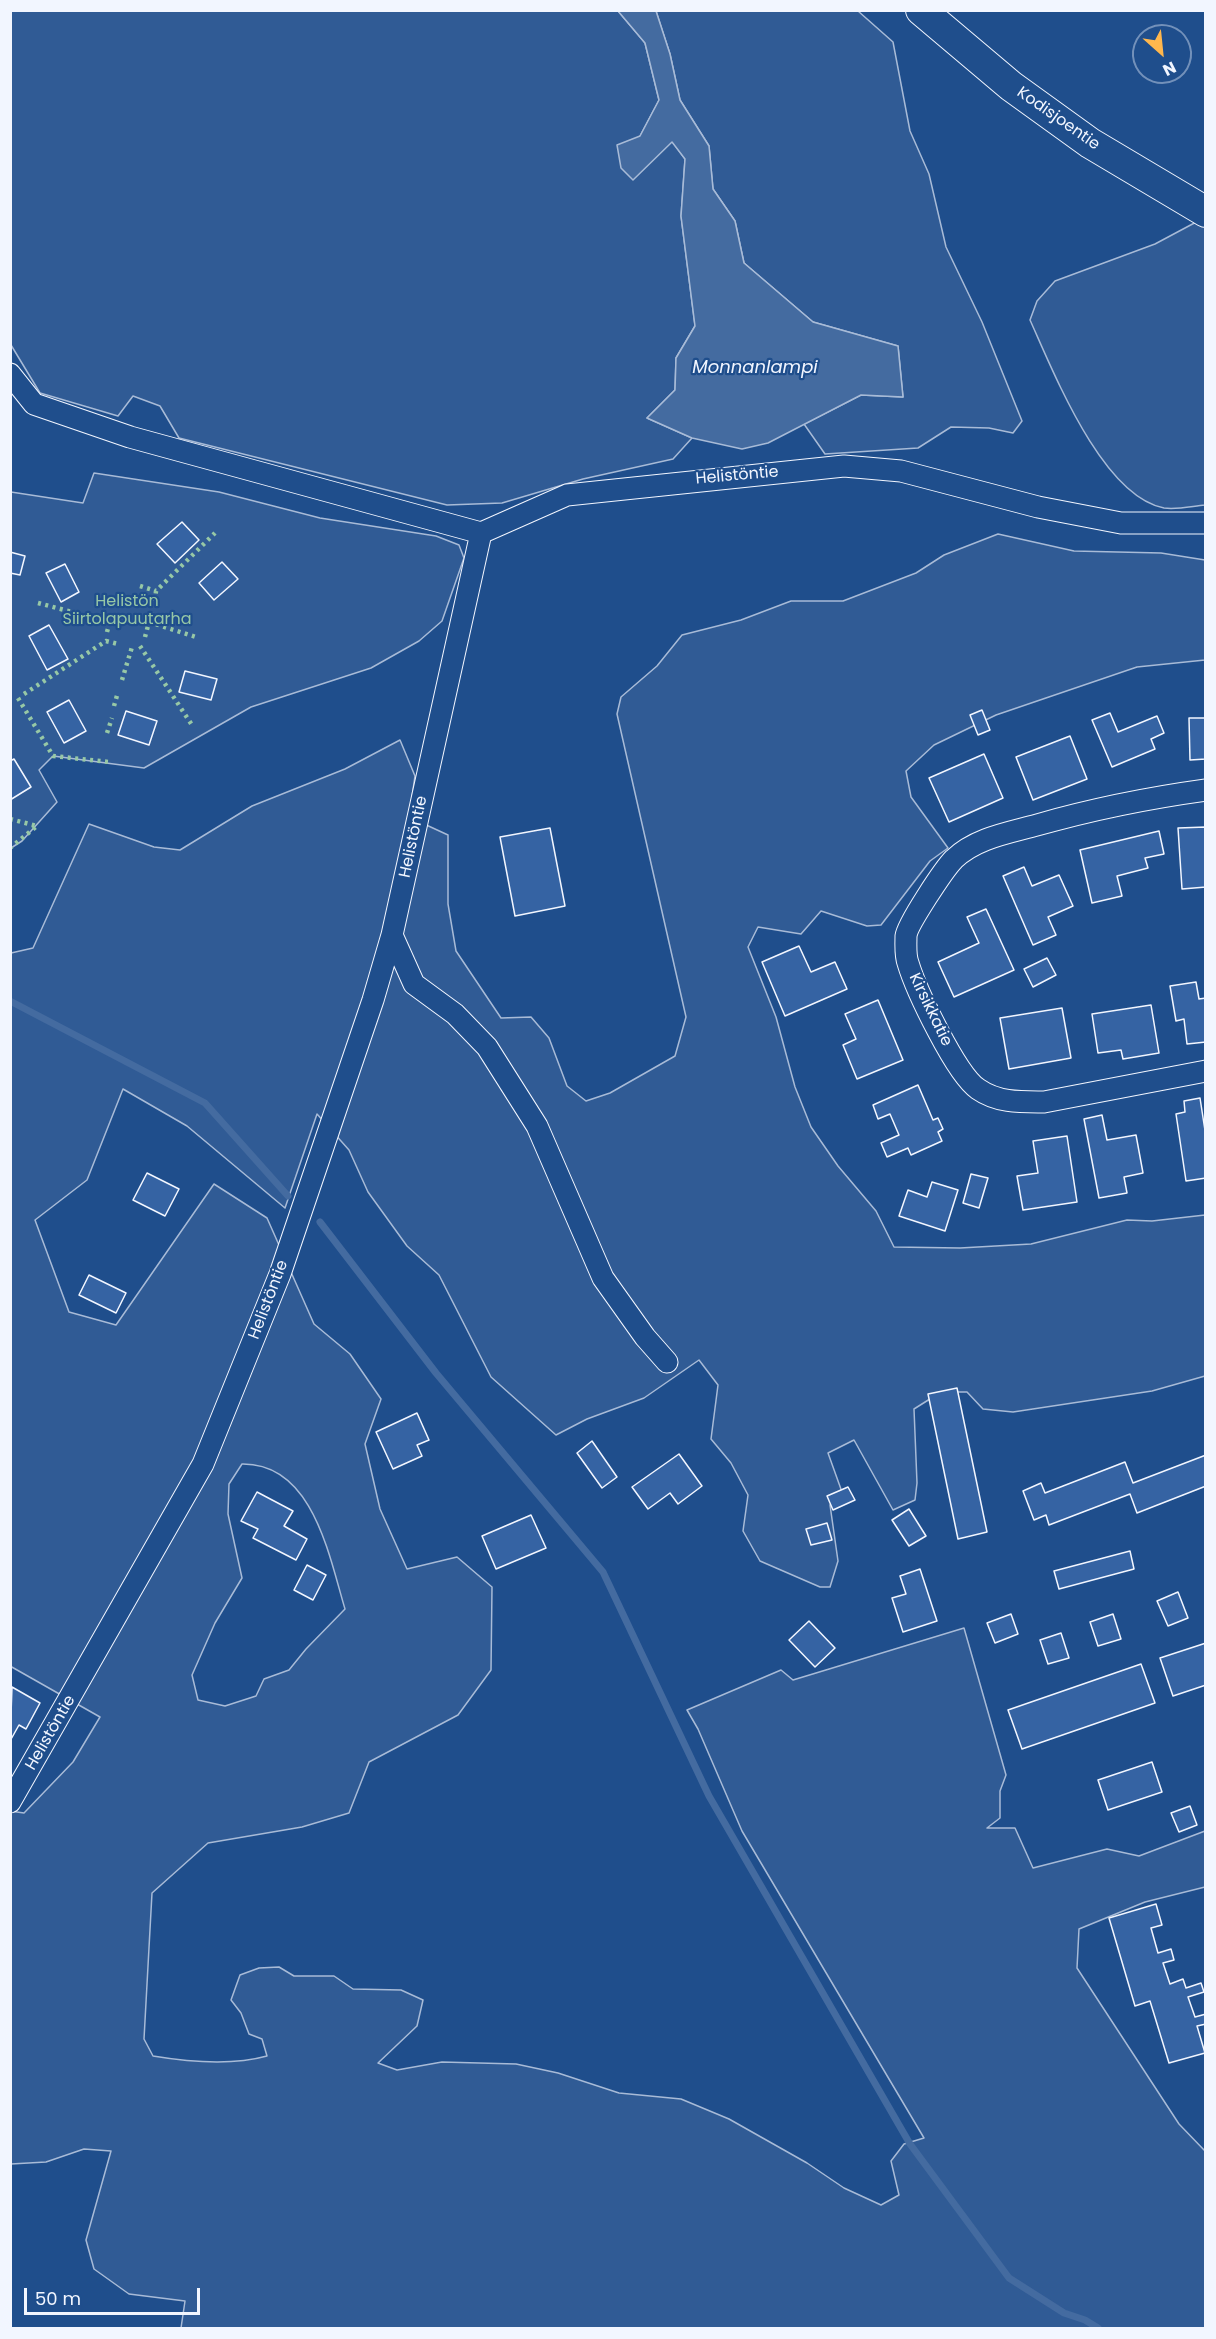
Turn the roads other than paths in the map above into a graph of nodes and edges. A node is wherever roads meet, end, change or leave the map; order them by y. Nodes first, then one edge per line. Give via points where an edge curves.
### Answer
1 (929, 13) edge
2 (1206, 212) edge
3 (10, 375) edge
4 (10, 398) edge
5 (34, 404) junction
6 (1206, 523) edge
7 (481, 533) junction
8 (1206, 790) edge
9 (392, 935) junction
10 (1206, 1071) edge
11 (667, 1362) dead end
12 (10, 1802) edge

1 - 2 street, Kodisjoentie via 1011,86 1090,143
3 - 5 street
4 - 5 street
5 - 7 street via 130,437
6 - 7 street, Helistöntie via 1121,523 1038,507 901,471 844,466 567,495
7 - 9 street, Helistöntie
8 - 10 street, Kirsikkatie via 1142,798 978,842 954,860 906,933 907,960 955,1059 976,1088 995,1098 1044,1102
9 - 11 street via 414,984 454,1014 487,1047 537,1126 603,1278
9 - 12 street, Helistöntie via 280,1274 202,1464

